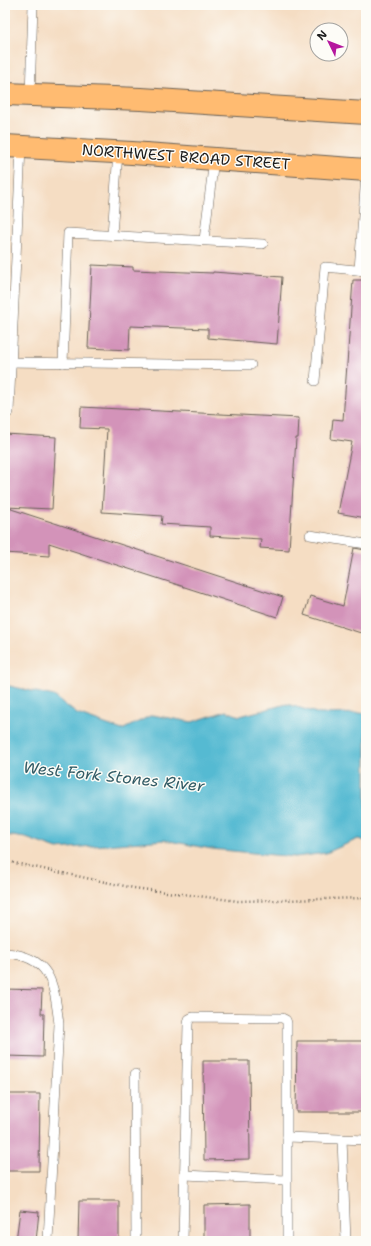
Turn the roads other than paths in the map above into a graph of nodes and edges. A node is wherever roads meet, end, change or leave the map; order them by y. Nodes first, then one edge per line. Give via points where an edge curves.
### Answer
1 (33, 5) edge
2 (5, 94) edge
3 (30, 95) junction
4 (366, 113) edge
5 (13, 146) edge
6 (118, 152) junction
7 (214, 159) junction
8 (366, 170) edge
9 (366, 175) edge
10 (112, 235) junction
11 (204, 240) junction
12 (263, 244) dead end
13 (362, 271) edge
14 (8, 362) edge
15 (63, 363) junction
16 (251, 365) dead end
17 (315, 381) dead end
18 (8, 412) dead end
19 (310, 535) dead end
20 (366, 544) edge
21 (5, 953) edge
22 (135, 1074) dead end
23 (287, 1137) junction
24 (342, 1139) junction
25 (366, 1140) edge
26 (185, 1175) junction
27 (286, 1180) junction
28 (48, 1241) edge
29 (136, 1241) edge
30 (183, 1241) edge
31 (286, 1241) edge
32 (346, 1241) edge

1 - 3 lane
2 - 3 main road
3 - 4 main road
5 - 6 main road, NORTHWEST BROAD STREET
5 - 14 lane
6 - 7 main road, NORTHWEST BROAD STREET
6 - 10 lane
7 - 8 main road, NORTHWEST BROAD STREET
7 - 11 lane
9 - 13 lane
10 - 11 lane
10 - 15 lane via 68,233
11 - 12 lane
13 - 17 lane via 325,267
14 - 15 lane
14 - 18 lane
15 - 16 lane
19 - 20 lane
21 - 28 lane via 27,956 40,965 49,975 55,991 59,1024
22 - 29 lane
23 - 24 lane
23 - 26 lane via 286,1020 193,1017 189,1019 188,1024
23 - 27 lane
24 - 25 lane
24 - 32 lane
26 - 27 lane
26 - 30 lane
27 - 31 lane

